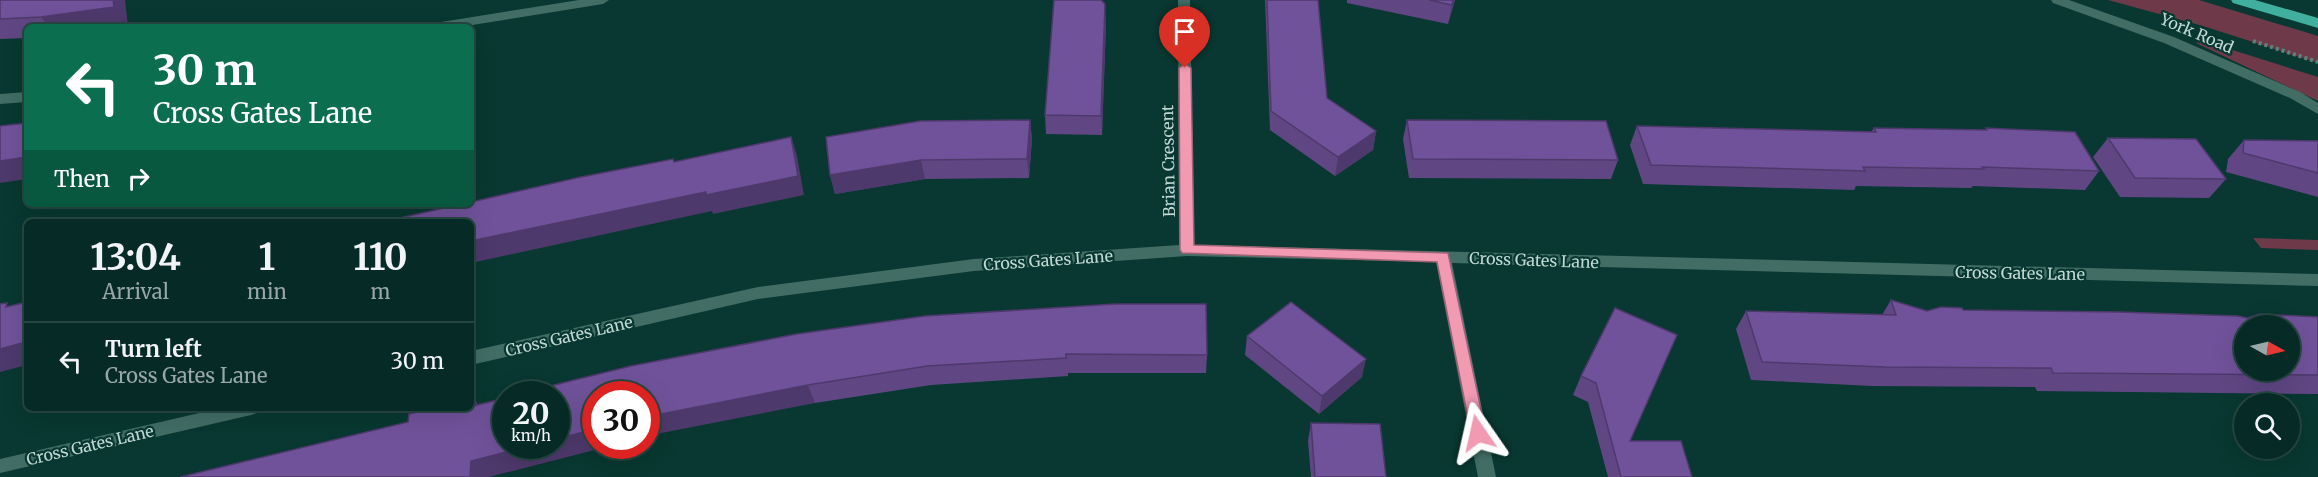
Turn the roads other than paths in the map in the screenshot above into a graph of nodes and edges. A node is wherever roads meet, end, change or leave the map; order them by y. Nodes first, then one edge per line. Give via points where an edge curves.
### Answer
1 (603, 0) edge
2 (1184, 0) edge
3 (2057, 0) edge
4 (2238, 0) edge
5 (2318, 23) edge
6 (454, 24) edge
7 (24, 98) edge
8 (0, 99) edge
9 (2318, 109) edge
10 (1187, 250) junction
11 (1443, 257) junction
12 (2318, 280) edge
13 (474, 357) edge
14 (238, 411) edge
15 (0, 465) edge
16 (1487, 477) edge

1 - 6 street
2 - 10 street, Brian Crescent
3 - 9 street, York Road via 2169,40 2295,94
4 - 5 highway
7 - 8 street
10 - 11 street, Cross Gates Lane
10 - 13 street, Cross Gates Lane via 974,265 758,293
11 - 12 street, Cross Gates Lane
11 - 16 street
14 - 15 street, Cross Gates Lane

